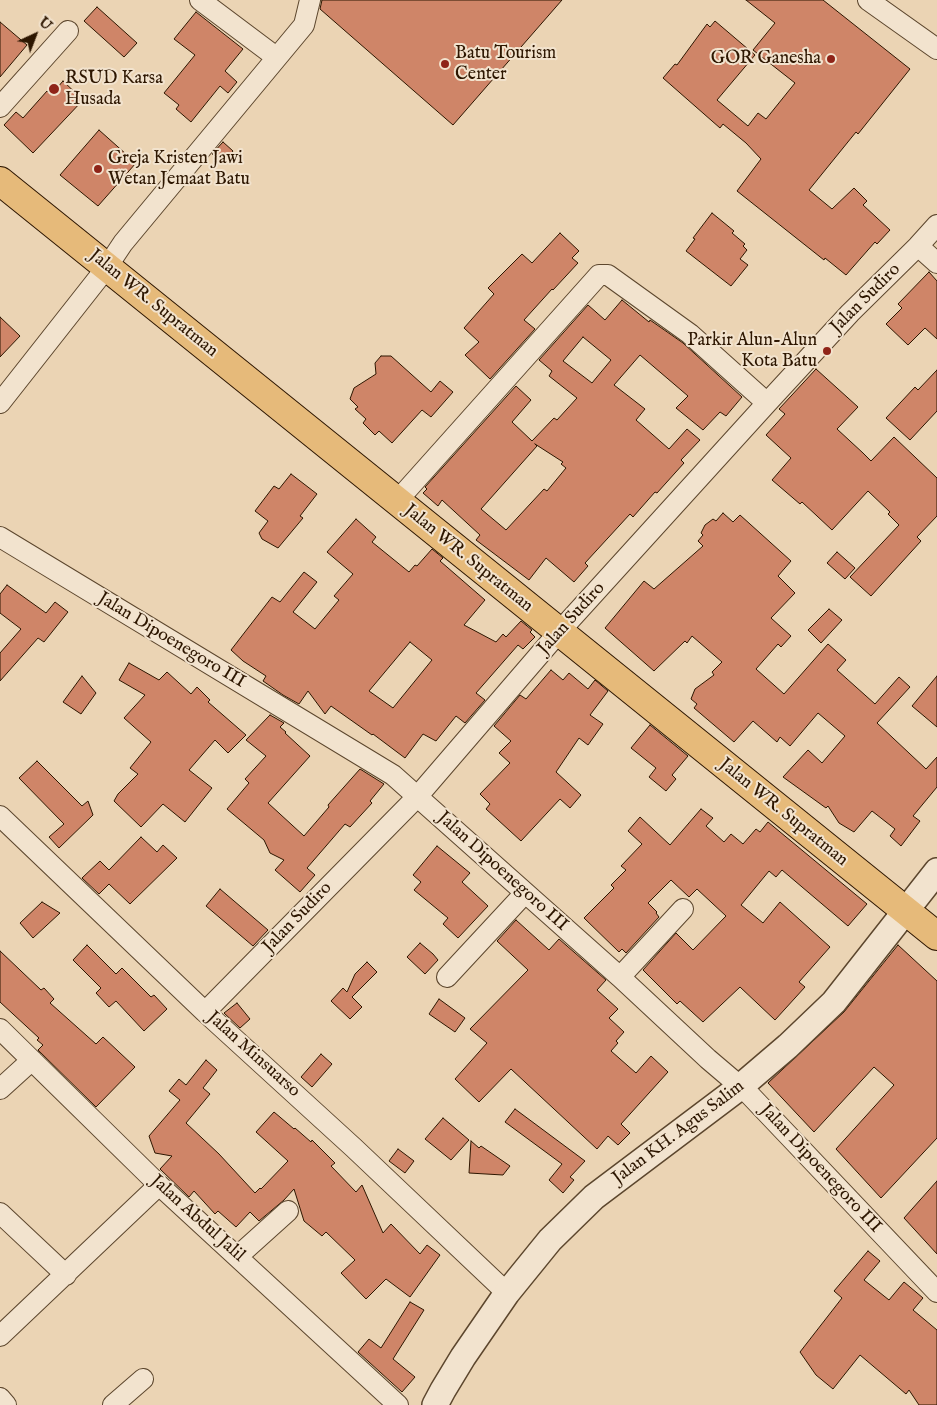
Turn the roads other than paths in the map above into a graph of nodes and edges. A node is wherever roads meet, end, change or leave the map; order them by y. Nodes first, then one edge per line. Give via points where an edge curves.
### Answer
1 (200, 0) edge
2 (310, 0) edge
3 (868, 0) edge
4 (68, 31) dead end
5 (937, 49) edge
6 (276, 57) junction
7 (0, 106) edge
8 (0, 180) edge
9 (937, 225) edge
10 (918, 246) junction
11 (937, 263) edge
12 (107, 266) junction
13 (0, 403) edge
14 (767, 403) junction
15 (397, 501) junction
16 (0, 537) edge
17 (559, 632) junction
18 (417, 797) junction
19 (0, 816) edge
20 (937, 872) edge
21 (525, 893) junction
22 (683, 910) dead end
23 (905, 912) junction
24 (937, 936) edge
25 (448, 977) dead end
26 (620, 977) junction
27 (206, 1012) junction
28 (0, 1029) edge
29 (32, 1060) junction
30 (740, 1087) junction
31 (0, 1089) edge
32 (159, 1185) junction
33 (288, 1211) dead end
34 (0, 1213) edge
35 (238, 1256) junction
36 (66, 1274) junction
37 (937, 1292) edge
38 (507, 1293) junction
39 (0, 1336) edge
40 (143, 1379) dead end
41 (0, 1398) edge
42 (6, 1405) edge
43 (113, 1405) edge
44 (398, 1405) edge
45 (435, 1405) edge

1 - 6 street
2 - 6 street via 304,24
3 - 5 street
4 - 7 street
6 - 12 street
8 - 12 main road, Jalan WR. Supratman
9 - 10 street, Jalan Sudiro
10 - 11 street
10 - 14 street, Jalan Sudiro via 850,313
12 - 13 street
12 - 15 main road, Jalan WR. Supratman
14 - 15 street via 690,334 603,274 595,278
14 - 17 street, Jalan Sudiro
15 - 17 main road, Jalan WR. Supratman
16 - 18 street, Jalan Dipoenegoro III via 393,775
17 - 18 street, Jalan Sudiro
17 - 23 main road, Jalan WR. Supratman
18 - 21 street, Jalan Dipoenegoro III
18 - 27 street, Jalan Sudiro
19 - 27 street, Jalan Minsuarso
20 - 23 street, Jalan KH. Agus Salim
21 - 25 street
21 - 26 street, Jalan Dipoenegoro III
22 - 26 street
23 - 24 main road, Jalan WR. Supratman
23 - 30 street, Jalan KH. Agus Salim via 834,1002
26 - 30 street, Jalan Dipoenegoro III
27 - 38 street, Jalan Minsuarso
28 - 29 street, Jalan Abdul Jalil
29 - 31 street
29 - 32 street, Jalan Abdul Jalil
30 - 37 street, Jalan Dipoenegoro III
30 - 38 street, Jalan KH. Agus Salim via 594,1198 550,1240
32 - 35 street, Jalan Abdul Jalil
32 - 36 street
33 - 35 street
34 - 36 street
35 - 44 street, Jalan Abdul Jalil
36 - 39 street
38 - 45 street, Jalan KH. Agus Salim
40 - 43 street
41 - 42 street

